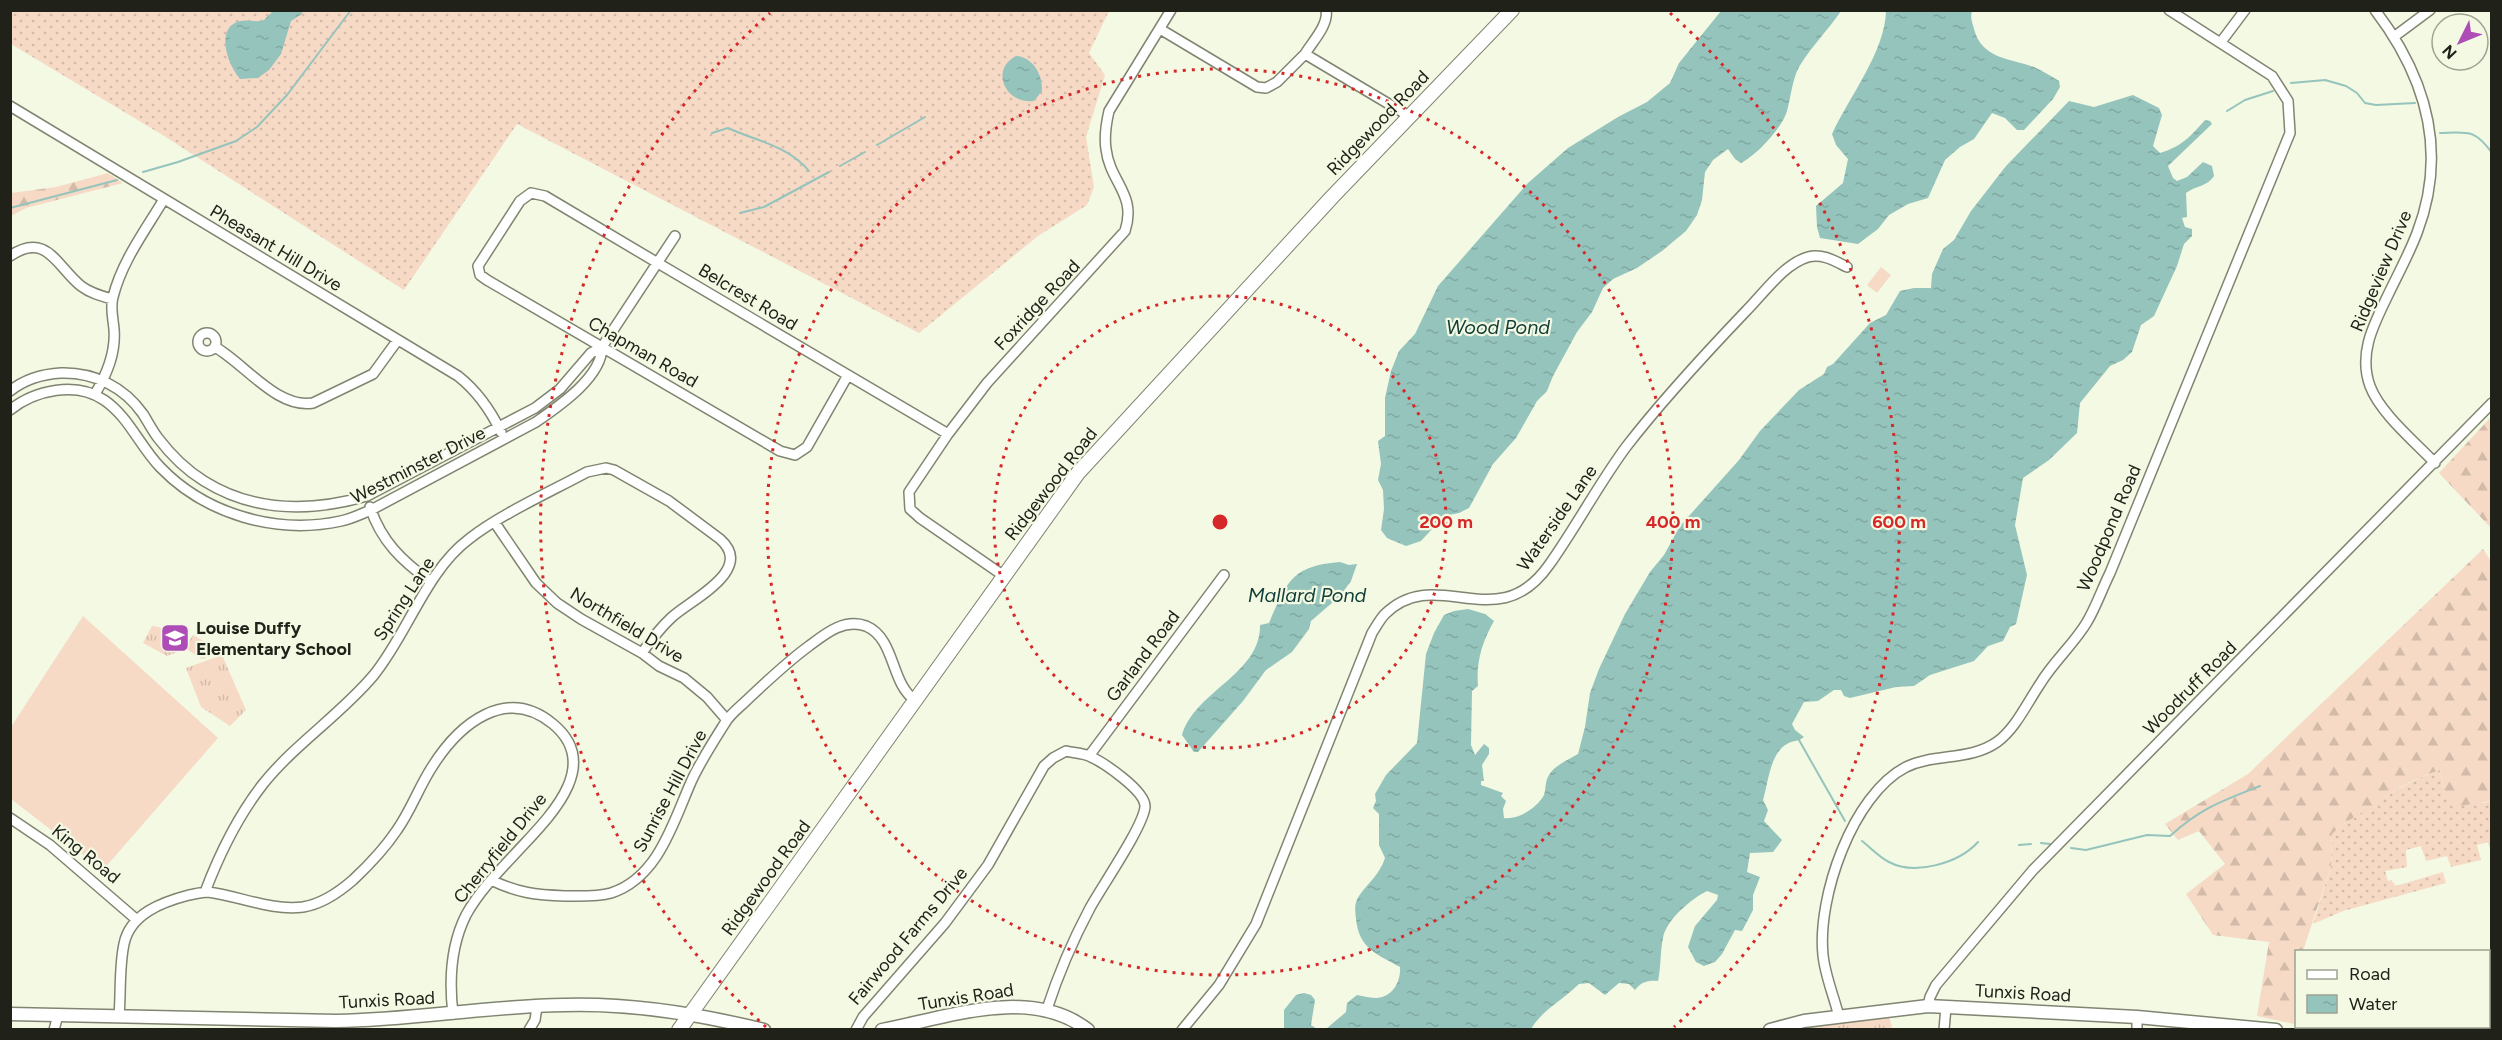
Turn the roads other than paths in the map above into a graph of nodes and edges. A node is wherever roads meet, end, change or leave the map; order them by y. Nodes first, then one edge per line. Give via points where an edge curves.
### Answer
1 (1171, 10) edge
2 (1326, 10) edge
3 (1512, 10) edge
4 (2169, 10) edge
5 (2245, 10) edge
6 (2375, 10) edge
7 (2430, 10) edge
8 (1160, 29) junction
9 (2395, 36) junction
10 (2221, 42) junction
11 (1305, 54) junction
12 (10, 106) edge
13 (1409, 116) junction
14 (531, 193) joint
15 (165, 199) junction
16 (675, 236) dead end
17 (10, 256) edge
18 (656, 262) junction
19 (1847, 267) dead end
20 (112, 299) junction
21 (397, 341) junction
22 (215, 347) dead end
23 (602, 347) junction
24 (849, 375) junction
25 (103, 380) junction
26 (10, 391) edge
27 (94, 394) junction
28 (2492, 403) edge
29 (10, 410) edge
30 (498, 426) junction
31 (948, 434) junction
32 (504, 439) junction
33 (2435, 462) junction
34 (367, 496) junction
35 (371, 510) junction
36 (495, 523) junction
37 (1224, 575) dead end
38 (1004, 576) junction
39 (431, 582) junction
40 (642, 653) junction
41 (915, 700) junction
42 (727, 720) junction
43 (1089, 756) junction
44 (10, 818) edge
45 (491, 880) junction
46 (205, 892) junction
47 (137, 920) junction
48 (1928, 1006) junction
49 (537, 1007) junction
50 (1946, 1007) junction
51 (1047, 1010) junction
52 (10, 1014) edge
53 (453, 1014) junction
54 (690, 1014) junction
55 (58, 1015) junction
56 (119, 1016) junction
57 (1839, 1017) junction
58 (2137, 1023) edge
59 (377, 1025) edge
60 (54, 1029) edge
61 (529, 1029) edge
62 (680, 1029) edge
63 (764, 1029) edge
64 (856, 1029) edge
65 (882, 1029) edge
66 (1088, 1029) edge
67 (1182, 1029) edge
68 (1770, 1029) edge
69 (1944, 1029) edge
70 (2276, 1029) edge

1 - 8 street, Foxridge Road
2 - 11 street via 1324,25
3 - 13 main road, Ridgewood Road
4 - 10 street, Woodpond Road via 2192,28
5 - 10 street
6 - 9 street, Ridgeview Drive
7 - 9 street
8 - 11 street via 1257,87 1266,88 1277,82
8 - 31 street, Foxridge Road via 1109,111 1105,128 1110,167 1129,204 1125,231 987,383
9 - 33 street, Ridgeview Drive via 2420,88 2428,122 2429,190 2417,234 2372,329 2366,347 2366,367 2370,386 2381,405
10 - 57 street, Woodpond Road via 2272,76 2288,101 2290,133 2086,623 2041,681 2016,722 1998,741 1979,752 1906,767 1879,790 1850,831 1834,875 1822,935 1825,970
11 - 13 street
12 - 15 street, Pheasant Hill Drive
13 - 38 main road, Ridgewood Road via 1091,457
14 - 18 street, Belcrest Road via 545,196
14 - 23 street, Chapman Road via 520,201 481,259 480,275
15 - 20 street via 122,266
15 - 21 street, Pheasant Hill Drive
16 - 18 street, Westminster Drive
17 - 20 street via 27,248 47,252 81,286
18 - 23 street, Westminster Drive
18 - 24 street, Belcrest Road
19 - 67 street, Waterside Lane via 1821,256 1808,257 1779,277 1657,408 1547,567 1528,588 1488,601 1432,594 1410,598 1384,614 1372,633 1256,924 1219,985
20 - 25 street via 113,348
21 - 22 street via 373,374 306,404 278,394
21 - 30 street, Pheasant Hill Drive via 473,388
23 - 24 street, Chapman Road via 780,451 795,455 807,447
23 - 30 street, Westminster Drive via 535,408
23 - 32 street, Westminster Drive via 602,359 581,386 545,416
24 - 31 street, Belcrest Road
25 - 26 street, Westminster Drive via 58,373 33,378
25 - 27 street
25 - 34 street, Westminster Drive via 129,399 183,465 234,496 255,504 302,508
27 - 29 street, Westminster Drive via 50,391
27 - 35 street, Westminster Drive via 126,420 160,467 196,496 220,509 261,522 297,524 342,521
28 - 33 street, Woodruff Road
30 - 32 street, Pheasant Hill Drive
30 - 34 street, Westminster Drive
31 - 38 street, Foxridge Road via 909,492 910,509
32 - 35 street, Westminster Drive
33 - 48 street, Woodruff Road via 2033,870 1935,986
34 - 35 street
35 - 39 street via 394,552
36 - 39 street, Spring Lane via 468,540
36 - 40 street, Northfield Drive via 536,583 557,603
36 - 40 street, Spring Lane via 587,472 606,468 669,501 726,544 731,554 730,567 723,578 673,616
37 - 43 street, Garland Road
38 - 41 main road, Ridgewood Road
39 - 46 street, Spring Lane via 373,676 263,784 215,867
40 - 42 street, Northfield Drive via 684,678
41 - 42 street, Sunrise Hill Drive via 907,693 882,639 874,630 852,623 830,631 795,657
41 - 54 main road, Ridgewood Road
42 - 45 street, Sunrise Hill Drive via 692,780 660,851 627,885 610,893 582,897 547,896 514,892
43 - 51 street via 1135,787 1145,806 1140,822 1075,938
43 - 64 street, Fairwood Farms Drive via 1066,751 1044,766 988,865
44 - 47 street, King Road via 50,845
45 - 46 street, Cherryfield Drive via 554,810 574,766 572,749 564,733 531,710 497,709 483,715 454,739 431,767 397,831 338,892 320,903 283,907
45 - 53 street, Cherryfield Drive via 466,916 457,940 452,970
46 - 47 street via 173,899
47 - 56 street via 124,943
48 - 50 street, Tunxis Road
48 - 57 street, Tunxis Road
49 - 53 street, Tunxis Road
49 - 54 street, Tunxis Road via 608,1005
49 - 61 street
50 - 58 street, Tunxis Road
50 - 69 street
51 - 65 street, Tunxis Road via 1005,1007
51 - 66 street, Tunxis Road
52 - 55 street, Tunxis Road
53 - 59 street, Tunxis Road
54 - 62 main road, Ridgewood Road
54 - 63 street, Tunxis Road
55 - 56 street, Tunxis Road
55 - 60 street
56 - 59 street, Tunxis Road
57 - 68 street, Tunxis Road
58 - 70 street, Tunxis Road

